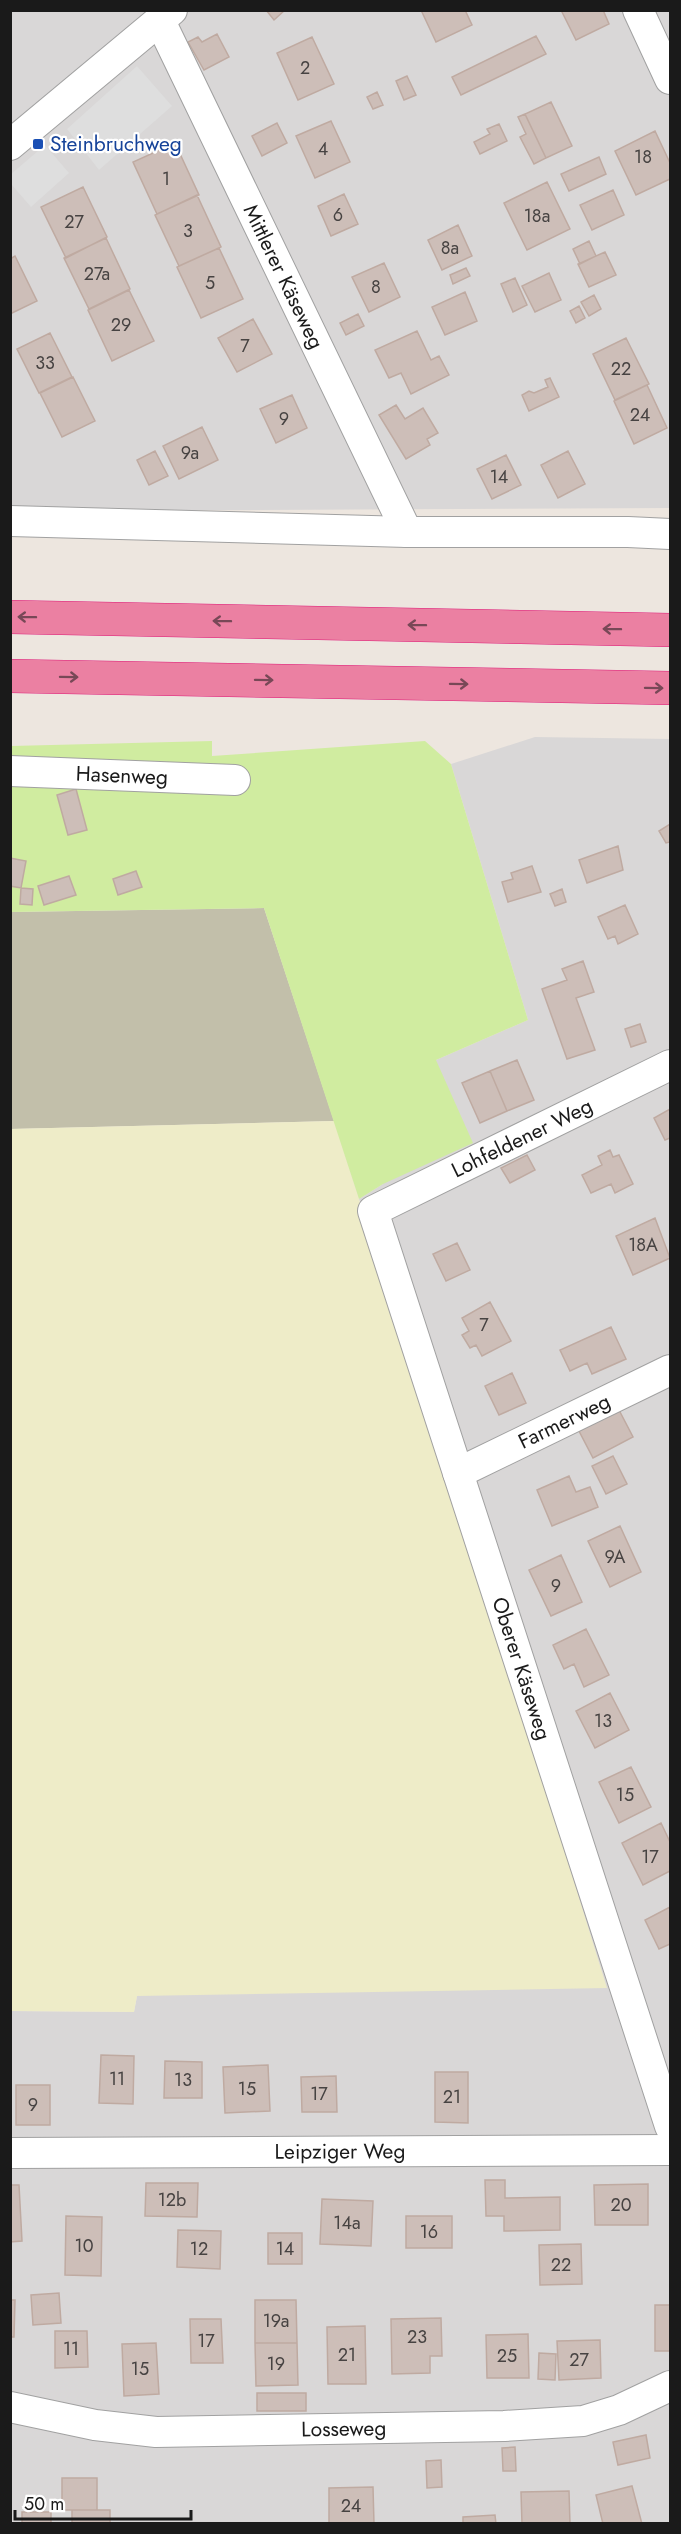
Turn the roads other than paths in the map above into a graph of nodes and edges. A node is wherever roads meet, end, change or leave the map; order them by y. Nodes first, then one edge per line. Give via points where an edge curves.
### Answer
1 (638, 10) edge
2 (166, 16) edge
3 (670, 79) edge
4 (10, 145) edge
5 (10, 521) edge
6 (407, 532) junction
7 (670, 534) edge
8 (10, 617) edge
9 (670, 630) edge
10 (10, 676) edge
11 (670, 688) edge
12 (10, 771) edge
13 (235, 780) dead end
14 (670, 1065) edge
15 (373, 1210) joint
16 (670, 1370) edge
17 (458, 1473) junction
18 (670, 2126) edge
19 (670, 2150) edge
20 (10, 2152) edge
21 (670, 2385) edge
22 (10, 2408) edge

1 - 3 street
2 - 4 street
2 - 6 street, Mittlerer Käseweg
5 - 6 street
6 - 7 street
9 -> 8 highway
10 -> 11 highway
12 - 13 street, Hasenweg
14 - 15 street, Lohfeldener Weg
15 - 17 street, Oberer Käseweg
16 - 17 street, Farmerweg
17 - 18 street, Oberer Käseweg
19 - 20 street, Leipziger Weg
21 - 22 street, Losseweg via 619,2410 583,2421 504,2426 156,2432

